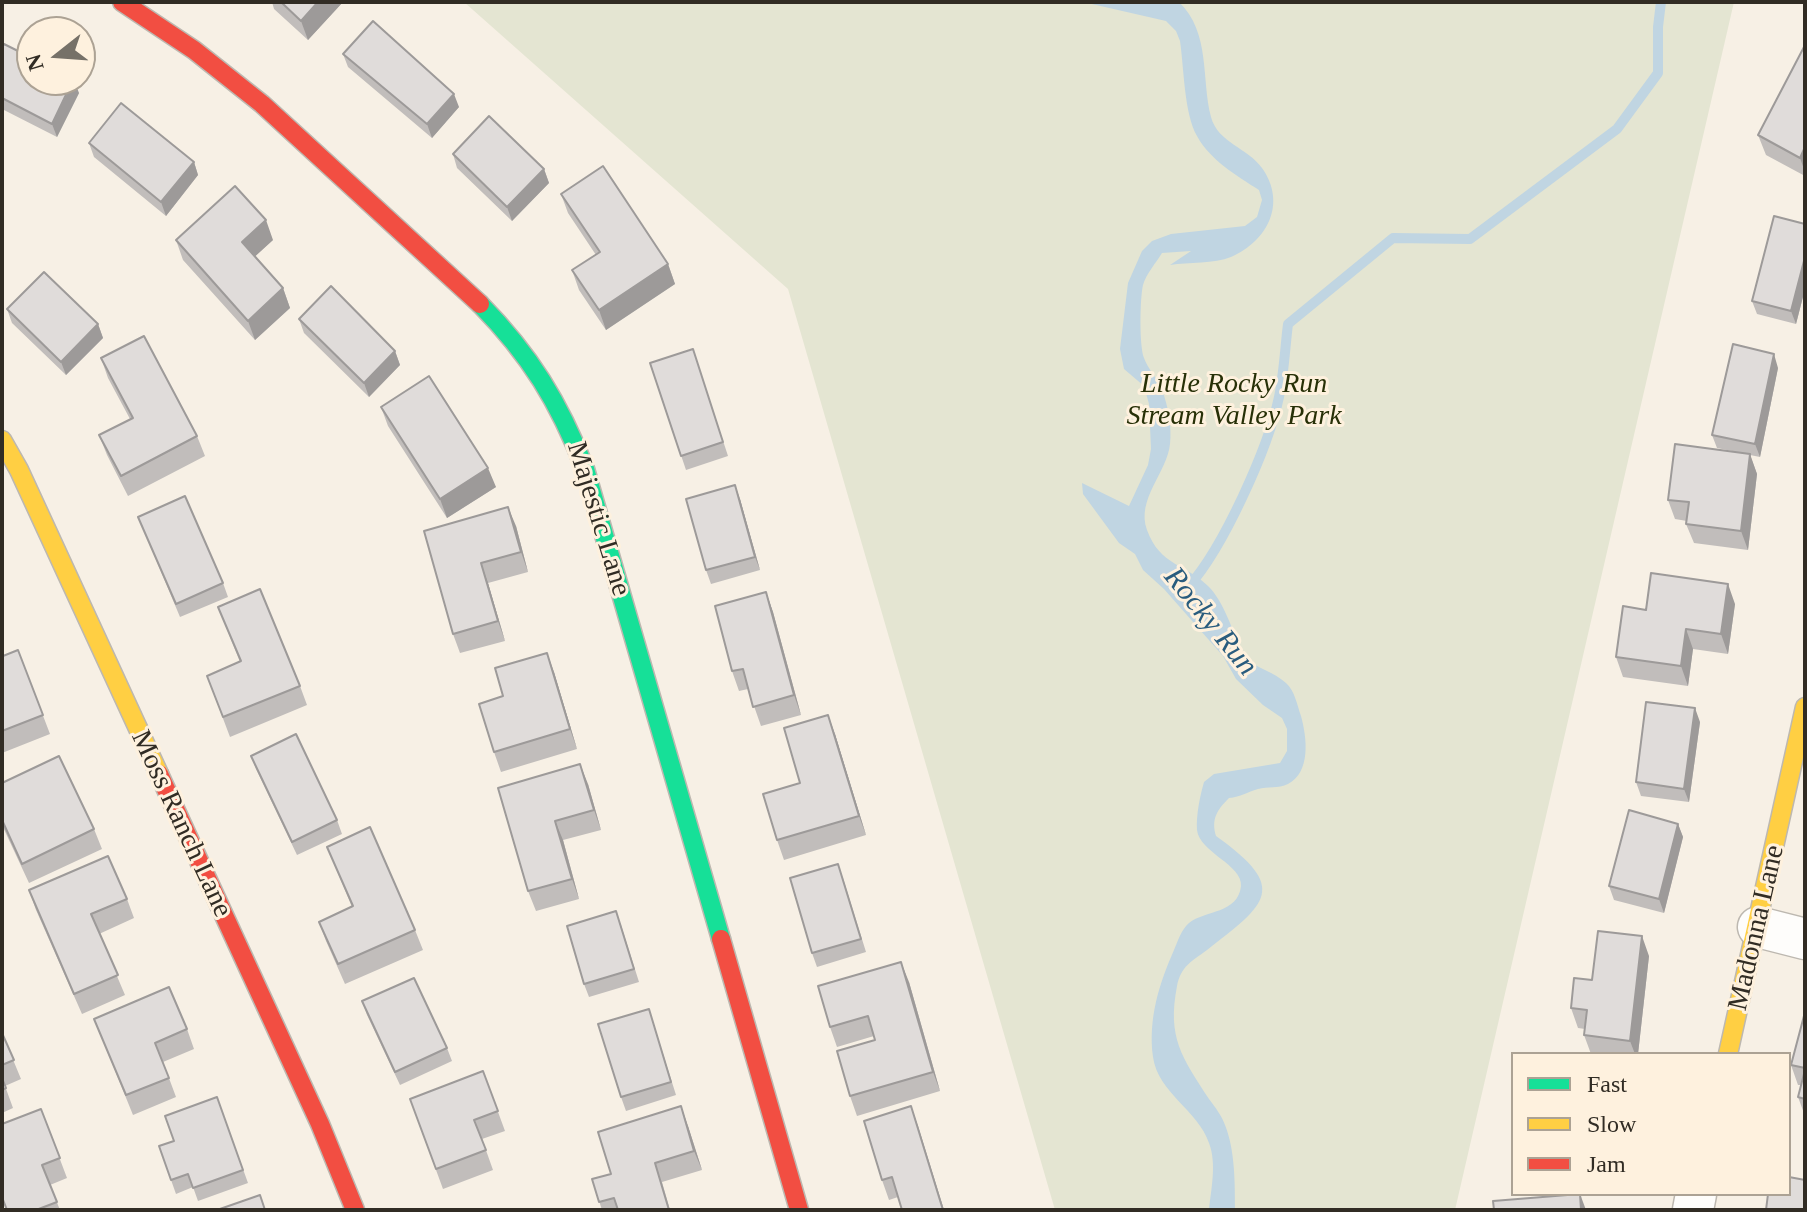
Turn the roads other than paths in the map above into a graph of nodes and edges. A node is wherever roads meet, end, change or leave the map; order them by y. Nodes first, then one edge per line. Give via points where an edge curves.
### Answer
1 (122, 2) edge
2 (2, 440) edge
3 (1805, 707) edge
4 (1758, 927) junction
5 (1805, 939) edge
6 (1728, 1052) edge
7 (355, 1210) edge
8 (799, 1210) edge

1 - 8 street, Majestic Lane via 222,69 311,148 498,322 548,388 585,469
2 - 7 street, Moss Ranch Lane via 320,1124
3 - 4 street, Madonna Lane
4 - 5 street
4 - 6 street, Madonna Lane

